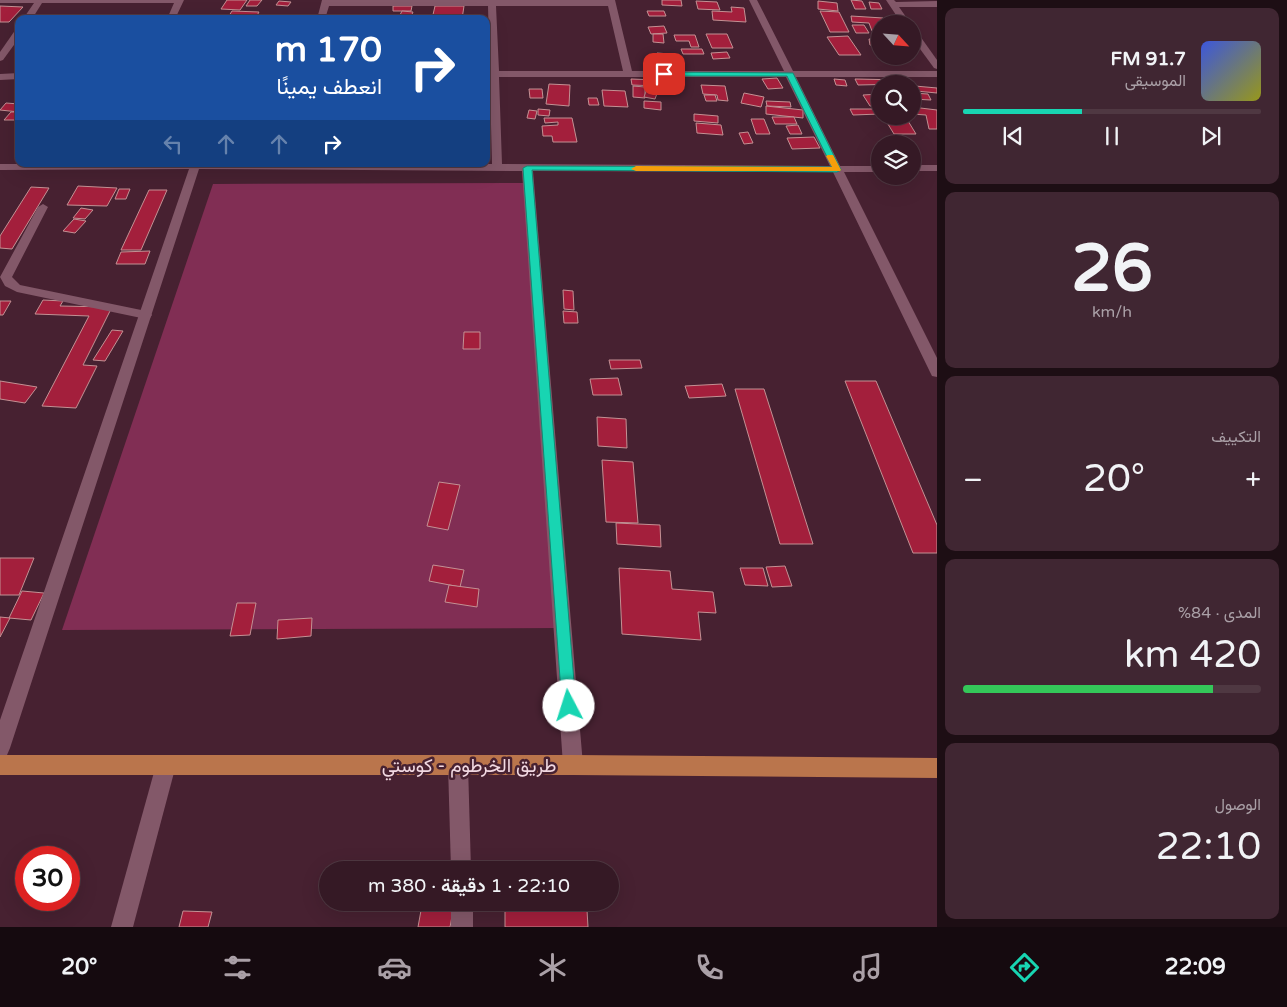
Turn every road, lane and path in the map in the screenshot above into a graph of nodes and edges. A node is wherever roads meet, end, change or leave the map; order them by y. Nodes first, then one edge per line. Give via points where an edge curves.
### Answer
1 (753, 0) edge
2 (0, 1) edge
3 (40, 1) edge
4 (180, 1) edge
5 (325, 2) edge
6 (612, 2) edge
7 (892, 2) edge
8 (492, 4) junction
9 (937, 4) edge
10 (30, 15) edge
11 (173, 15) edge
12 (322, 15) edge
13 (901, 15) edge
14 (15, 37) edge
15 (921, 44) edge
16 (0, 58) edge
17 (937, 66) edge
18 (494, 74) junction
19 (628, 74) junction
20 (790, 74) junction
21 (937, 74) edge
22 (0, 76) edge
23 (15, 76) edge
24 (98, 167) edge
25 (195, 167) edge
26 (490, 167) edge
27 (497, 167) junction
28 (1, 168) edge
29 (527, 168) junction
30 (921, 168) edge
31 (937, 168) edge
32 (871, 169) edge
33 (837, 170) junction
34 (43, 207) dead end
35 (146, 315) junction
36 (937, 372) edge
37 (0, 748) edge
38 (0, 765) edge
39 (166, 765) junction
40 (458, 765) junction
41 (574, 765) junction
42 (937, 768) edge
43 (461, 861) edge
44 (462, 911) edge
45 (122, 927) edge
46 (462, 927) edge

1 - 20 street
2 - 3 street
3 - 4 street
3 - 10 street
4 - 11 street
5 - 8 street
5 - 12 street
6 - 8 street
6 - 19 street
7 - 9 street
7 - 13 street
8 - 18 street
14 - 16 street
15 - 17 street
18 - 19 street
18 - 27 street
19 - 20 street
20 - 21 street
20 - 33 street
22 - 23 street
24 - 28 street
25 - 35 street
26 - 27 street
27 - 29 street
29 - 33 street
29 - 41 street
30 - 31 street
32 - 33 street
33 - 36 street
34 - 35 lane via 6,277 9,283 17,288
35 - 37 street
38 - 39 highway, طريق الخرطوم - كوستي
39 - 40 highway, طريق الخرطوم - كوستي
39 - 45 street
40 - 41 highway, طريق الخرطوم - كوستي
40 - 43 street
41 - 42 highway, طريق الخرطوم - كوستي
44 - 46 street

